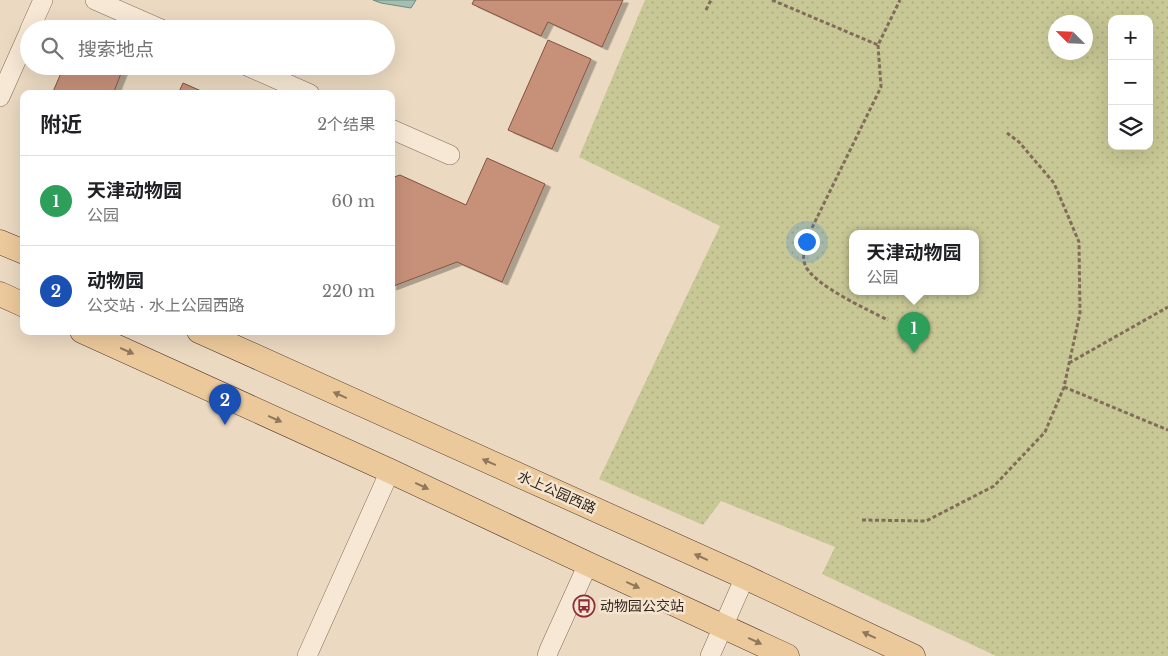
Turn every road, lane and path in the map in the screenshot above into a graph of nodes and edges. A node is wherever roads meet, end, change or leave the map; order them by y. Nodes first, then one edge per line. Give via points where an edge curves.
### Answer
1 (43, 0) edge
2 (94, 0) edge
3 (711, 0) edge
4 (772, 0) edge
5 (900, 0) edge
6 (706, 10) dead end
7 (34, 20) edge
8 (140, 20) edge
9 (878, 45) junction
10 (20, 51) edge
11 (267, 75) edge
12 (301, 90) edge
13 (0, 97) edge
14 (395, 131) edge
15 (1008, 133) dead end
16 (450, 155) dead end
17 (0, 242) edge
18 (20, 250) edge
19 (0, 294) edge
20 (20, 303) edge
21 (1168, 307) edge
22 (888, 320) dead end
23 (91, 335) edge
24 (208, 335) edge
25 (1069, 363) junction
26 (1064, 388) junction
27 (1168, 430) edge
28 (390, 471) junction
29 (862, 520) dead end
30 (588, 564) junction
31 (745, 577) junction
32 (723, 626) junction
33 (307, 656) edge
34 (547, 656) edge
35 (710, 656) edge
36 (787, 656) edge
37 (913, 656) edge

1 - 7 street
2 - 8 street
3 - 6 path
4 - 9 path
5 - 9 path
9 - 22 path via 881,87 808,236 803,254 805,266 815,278
10 - 13 street
11 - 12 street
14 - 16 street
15 - 25 path via 1054,183 1079,242 1080,313
17 - 18 main road
19 - 20 main road
21 - 25 path
23 -> 28 main road
31 -> 24 main road, 水上公园西路
25 - 26 path
26 - 27 path
26 - 29 path via 1045,432 994,486 926,521
28 -> 30 main road
28 - 33 street
30 -> 32 main road
30 - 34 street
31 - 32 street
37 -> 31 main road, 水上公园西路
32 - 35 street
32 -> 36 main road

